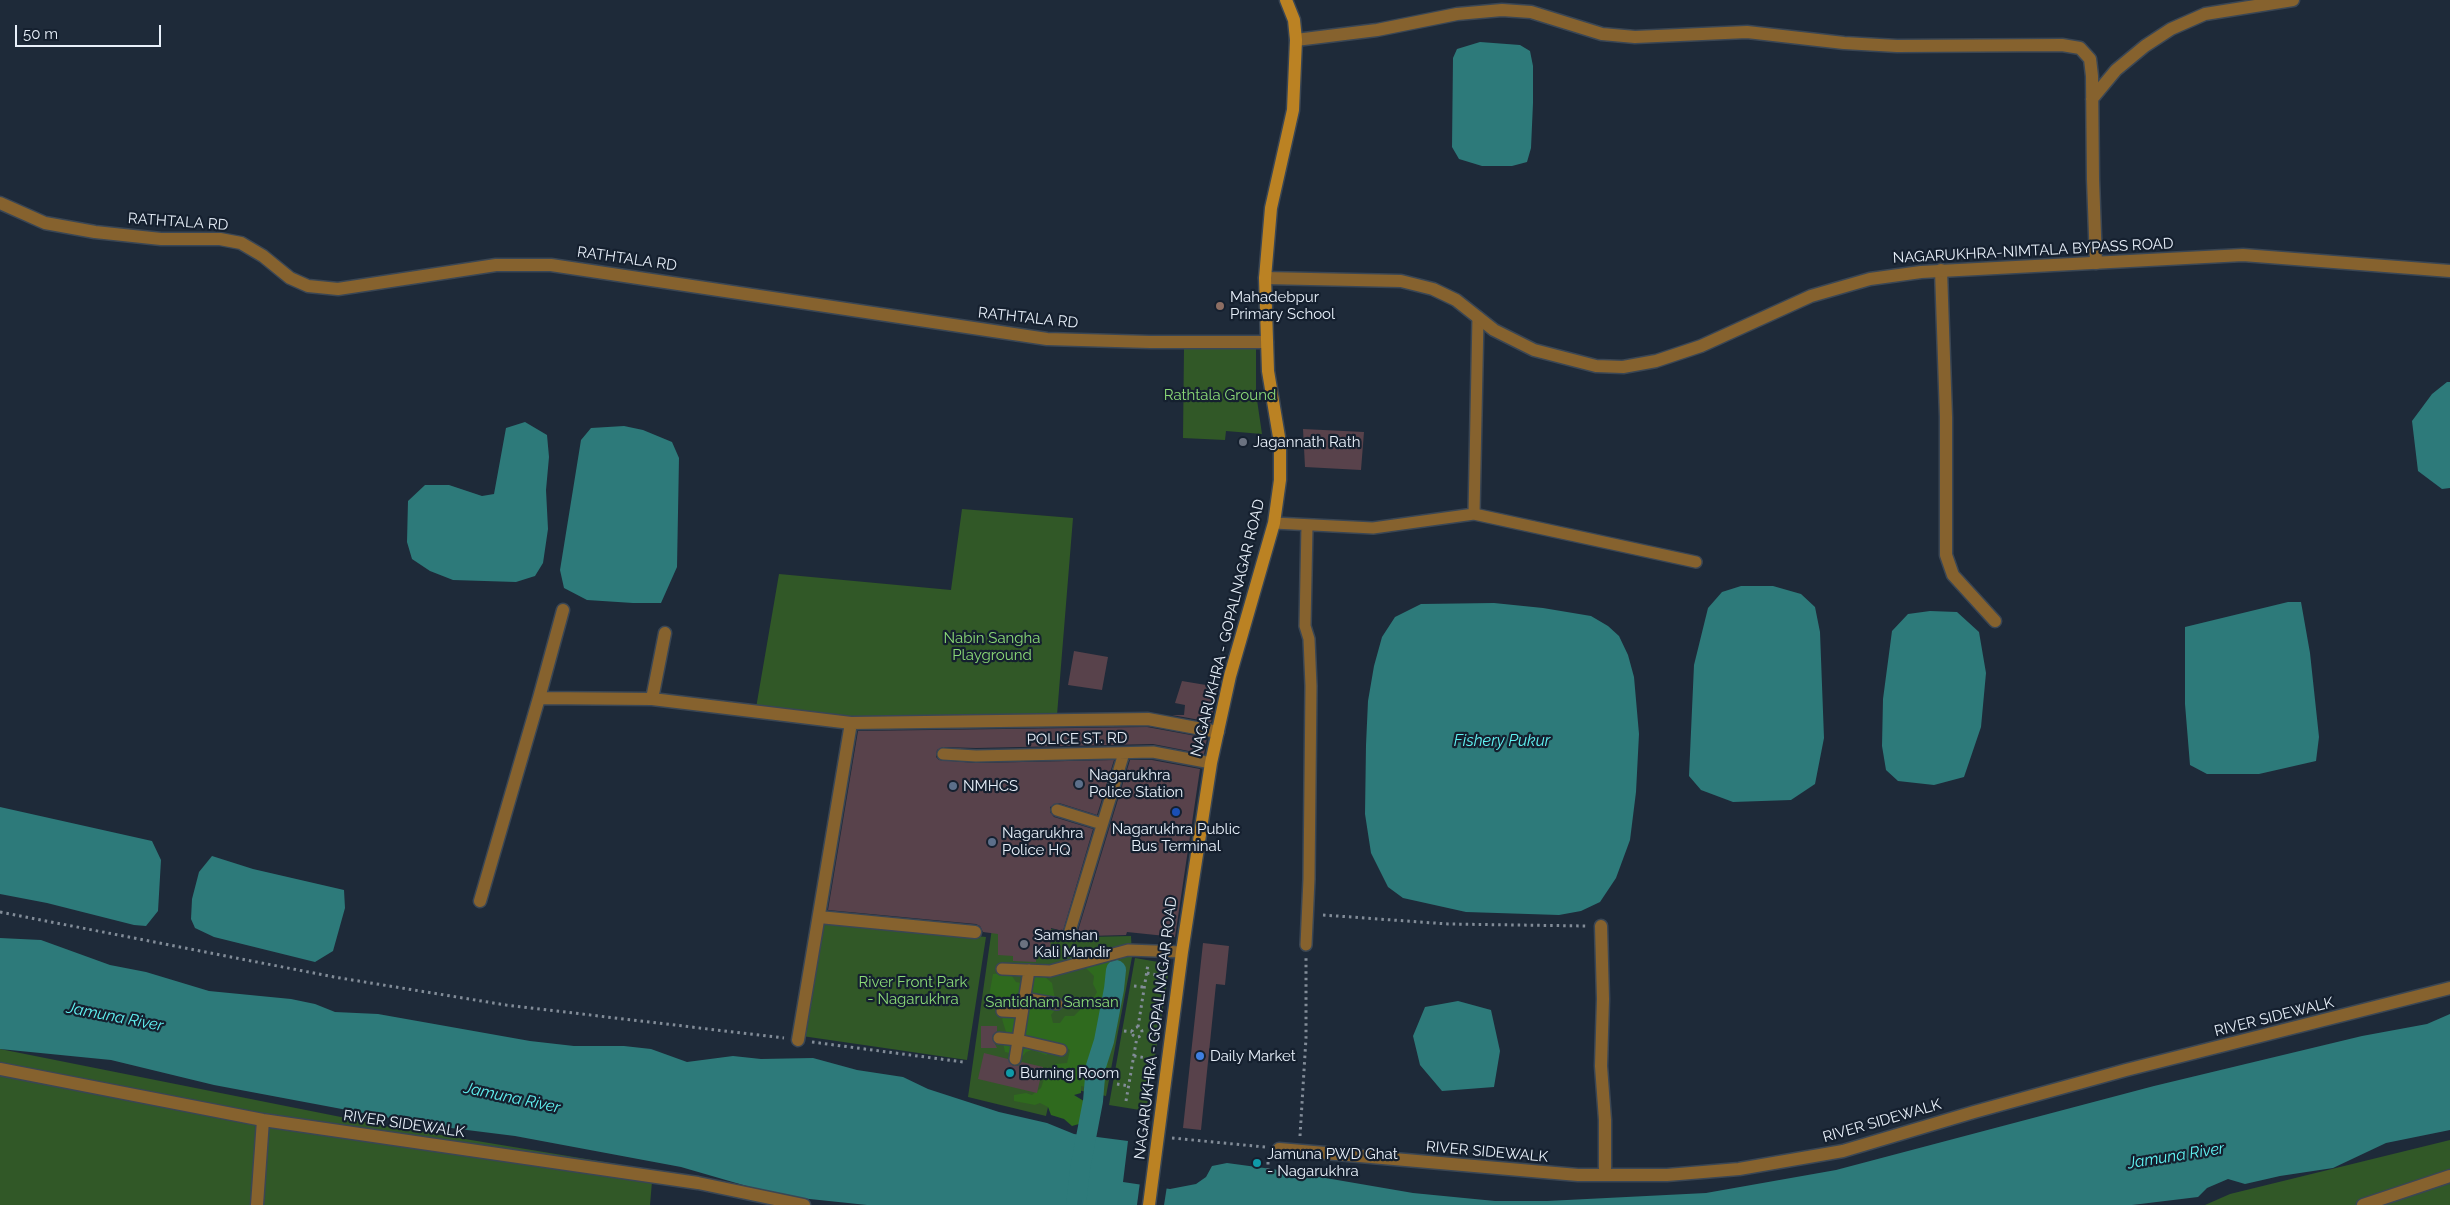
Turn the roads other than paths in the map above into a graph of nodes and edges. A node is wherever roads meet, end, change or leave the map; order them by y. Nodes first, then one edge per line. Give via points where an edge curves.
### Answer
1 (1286, 0) edge
2 (2293, 0) edge
3 (1296, 40) junction
4 (2092, 98) junction
5 (0, 203) edge
6 (2096, 263) junction
7 (1941, 270) junction
8 (2450, 271) edge
9 (1264, 278) junction
10 (1478, 317) junction
11 (1267, 342) junction
12 (1474, 514) junction
13 (1274, 523) junction
14 (1307, 526) junction
15 (1696, 562) dead end
16 (564, 610) dead end
17 (1995, 621) dead end
18 (665, 633) dead end
19 (539, 698) junction
20 (652, 699) junction
21 (851, 723) junction
22 (1218, 732) junction
23 (1124, 752) junction
24 (943, 754) dead end
25 (1211, 763) junction
26 (1057, 810) dead end
27 (1102, 824) junction
28 (480, 901) dead end
29 (819, 917) junction
30 (1601, 926) road end
31 (1070, 931) dead end
32 (975, 932) dead end
33 (1306, 944) road end
34 (1182, 952) junction
35 (1002, 969) dead end
36 (1029, 970) junction
37 (2450, 988) edge
38 (1024, 998) junction
39 (1057, 1004) dead end
40 (1002, 1011) dead end
41 (1022, 1012) junction
42 (999, 1038) dead end
43 (798, 1040) road end
44 (1018, 1040) junction
45 (1062, 1050) dead end
46 (1014, 1059) dead end
47 (0, 1069) edge
48 (264, 1120) junction
49 (1279, 1149) road end
50 (1605, 1175) junction
51 (2450, 1176) edge
52 (257, 1205) edge
53 (804, 1205) edge
54 (1149, 1205) edge
55 (2363, 1205) edge

1 - 3 main road, NAGARUKHRA - GOPALNAGAR ROAD via 1294,20
2 - 4 street via 2205,14 2171,29 2116,70
3 - 4 street via 1377,30 1457,14 1502,10 1530,12 1602,34 1635,37 1747,32 1897,46 2062,45 2080,48 2087,53
3 - 9 main road, NAGARUKHRA - GOPALNAGAR ROAD via 1292,110 1272,208
4 - 6 street
5 - 11 street, RATHTALA RD via 45,223 95,232 241,243 290,278 308,286 338,289 496,265 551,265 1047,339
6 - 7 street, NAGARUKHRA-NIMTALA BYPASS ROAD
6 - 8 street, NAGARUKHRA-NIMTALA BYPASS ROAD via 2243,256
7 - 10 street, NAGARUKHRA-NIMTALA BYPASS ROAD via 1870,279 1811,296 1700,346 1656,361 1623,367 1596,366 1534,350 1494,330
7 - 17 street via 1946,555 1953,576
9 - 10 street, NAGARUKHRA-NIMTALA BYPASS ROAD via 1401,282 1433,289 1456,300
9 - 11 main road, NAGARUKHRA - GOPALNAGAR ROAD
10 - 12 lane
11 - 13 main road, NAGARUKHRA - GOPALNAGAR ROAD via 1268,372 1280,443 1280,480
12 - 14 lane via 1372,528
12 - 15 lane
13 - 14 lane
13 - 22 main road, NAGARUKHRA - GOPALNAGAR ROAD via 1239,642
14 - 33 lane via 1304,626 1309,640 1311,686
16 - 19 street
18 - 20 street
19 - 20 street
19 - 28 street
20 - 21 street
21 - 22 street via 1148,719
21 - 29 street
22 - 25 main road, NAGARUKHRA - GOPALNAGAR ROAD
23 - 24 lane, POLICE ST. RD
23 - 25 lane, POLICE ST. RD via 1153,752
23 - 27 lane
25 - 34 main road, NAGARUKHRA - GOPALNAGAR ROAD
26 - 27 lane
27 - 31 lane
29 - 32 street
29 - 43 street
30 - 50 street
34 - 36 lane via 1128,950 1050,970
34 - 54 main road, NAGARUKHRA - GOPALNAGAR ROAD
35 - 36 lane
36 - 38 lane
37 - 50 street, RIVER SIDEWALK via 2126,1070 1843,1151 1739,1169 1667,1175
38 - 39 lane
38 - 41 lane
40 - 41 lane
41 - 44 lane
42 - 44 lane
44 - 45 lane
44 - 46 lane
47 - 48 street, RIVER SIDEWALK
48 - 52 street
48 - 53 street, RIVER SIDEWALK via 698,1183
49 - 50 street, RIVER SIDEWALK via 1483,1168
51 - 55 street

